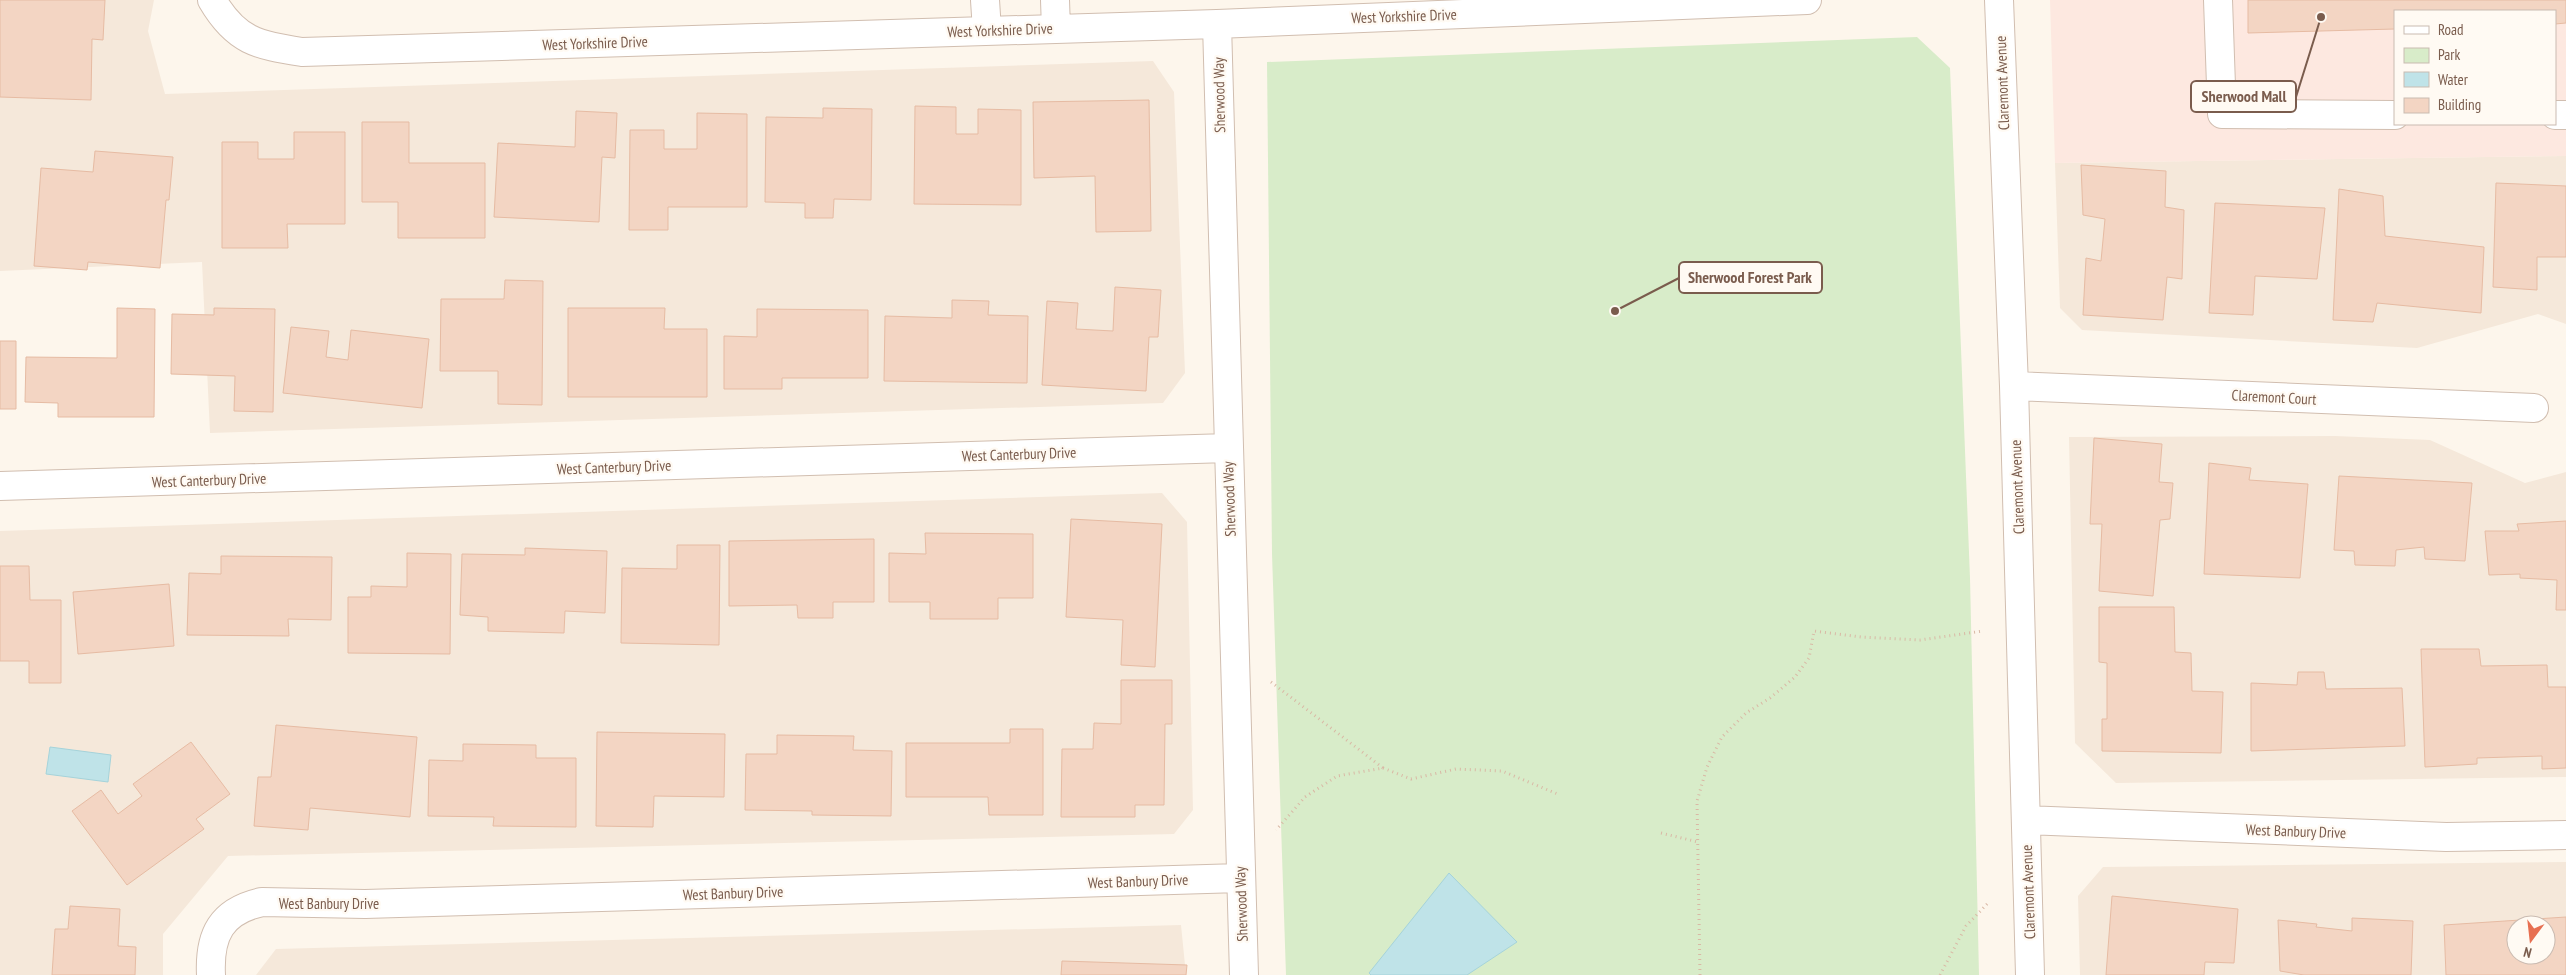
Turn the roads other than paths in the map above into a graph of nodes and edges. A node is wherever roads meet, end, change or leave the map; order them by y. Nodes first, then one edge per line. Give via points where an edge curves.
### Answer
1 (212, 0) edge
2 (985, 0) edge
3 (1055, 0) edge
4 (1807, 0) edge
5 (1999, 0) edge
6 (2218, 0) edge
7 (1217, 24) junction
8 (1056, 29) junction
9 (987, 31) junction
10 (2394, 115) edge
11 (2014, 386) junction
12 (2534, 408) dead end
13 (1228, 448) junction
14 (0, 486) edge
15 (2026, 820) junction
16 (2566, 835) edge
17 (1240, 878) junction
18 (210, 975) edge
19 (1244, 975) edge
20 (2030, 975) edge

1 - 9 street, West Yorkshire Drive via 232,29 261,45 302,52
2 - 9 street
3 - 8 street
4 - 7 street, West Yorkshire Drive
5 - 11 street, Claremont Avenue
6 - 10 street via 2222,114
7 - 8 street, West Yorkshire Drive
7 - 13 street, Sherwood Way
8 - 9 street, West Yorkshire Drive
11 - 12 street, Claremont Court
11 - 15 street, Claremont Avenue
13 - 14 street, West Canterbury Drive
13 - 17 street, Sherwood Way
15 - 16 street, West Banbury Drive via 2446,837
15 - 20 street, Claremont Avenue
17 - 18 street, West Banbury Drive via 385,904 262,902 230,915 216,930
17 - 19 street, Sherwood Way

